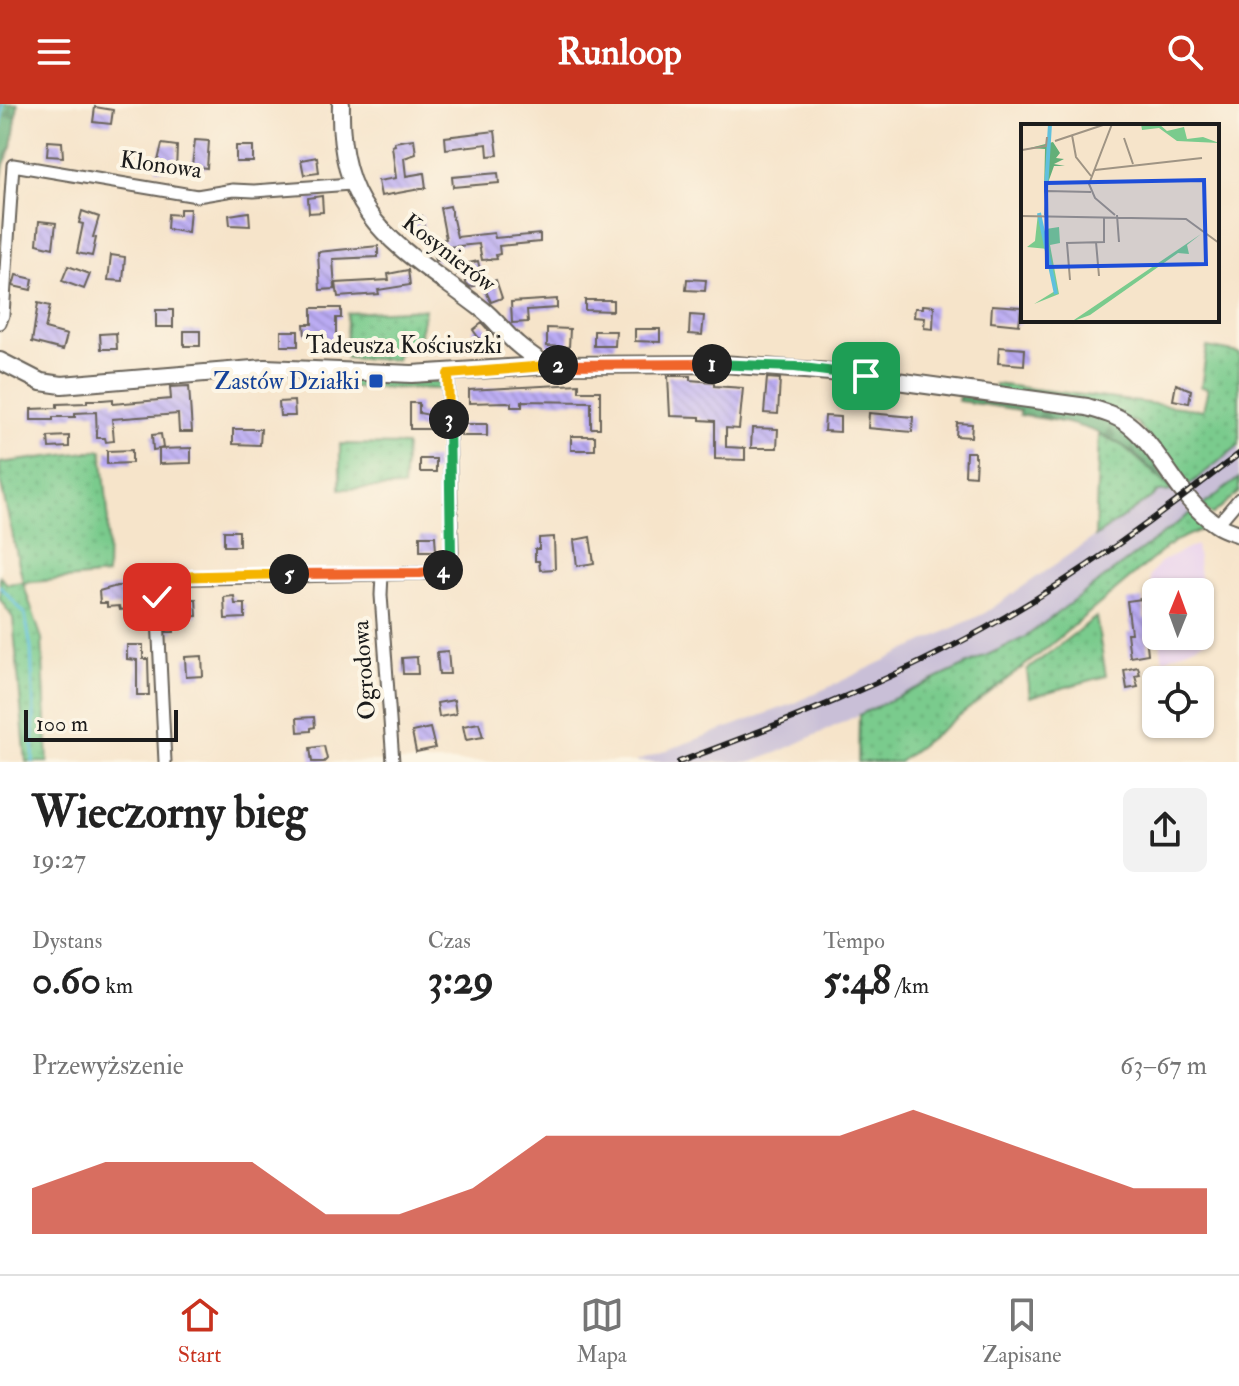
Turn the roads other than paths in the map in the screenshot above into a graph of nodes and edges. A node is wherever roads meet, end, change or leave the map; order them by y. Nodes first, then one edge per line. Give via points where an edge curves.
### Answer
1 (341, 104) edge
2 (351, 184) junction
3 (0, 323) edge
4 (516, 343) junction
5 (0, 361) edge
6 (547, 366) junction
7 (511, 369) junction
8 (448, 374) junction
9 (1239, 499) edge
10 (1217, 525) junction
11 (1239, 534) edge
12 (382, 574) junction
13 (165, 762) edge
14 (393, 762) edge

1 - 2 street, Kosynierów
2 - 3 street, Klonowa via 197,196 13,165
2 - 4 street, Kosynierów via 364,209 399,249 485,311
4 - 6 street, Kosynierów
4 - 7 street
5 - 8 street, Tadeusza Kościuszki via 41,382 62,385 265,368
6 - 7 street, Tadeusza Kościuszki
6 - 10 street, Tadeusza Kościuszki via 795,367 1087,407 1131,426
7 - 8 street, Tadeusza Kościuszki
8 - 12 street via 451,561 438,572
9 - 10 street
10 - 11 street, Tadeusza Kościuszki
12 - 13 street via 159,579
12 - 14 street, Ogrodowa

